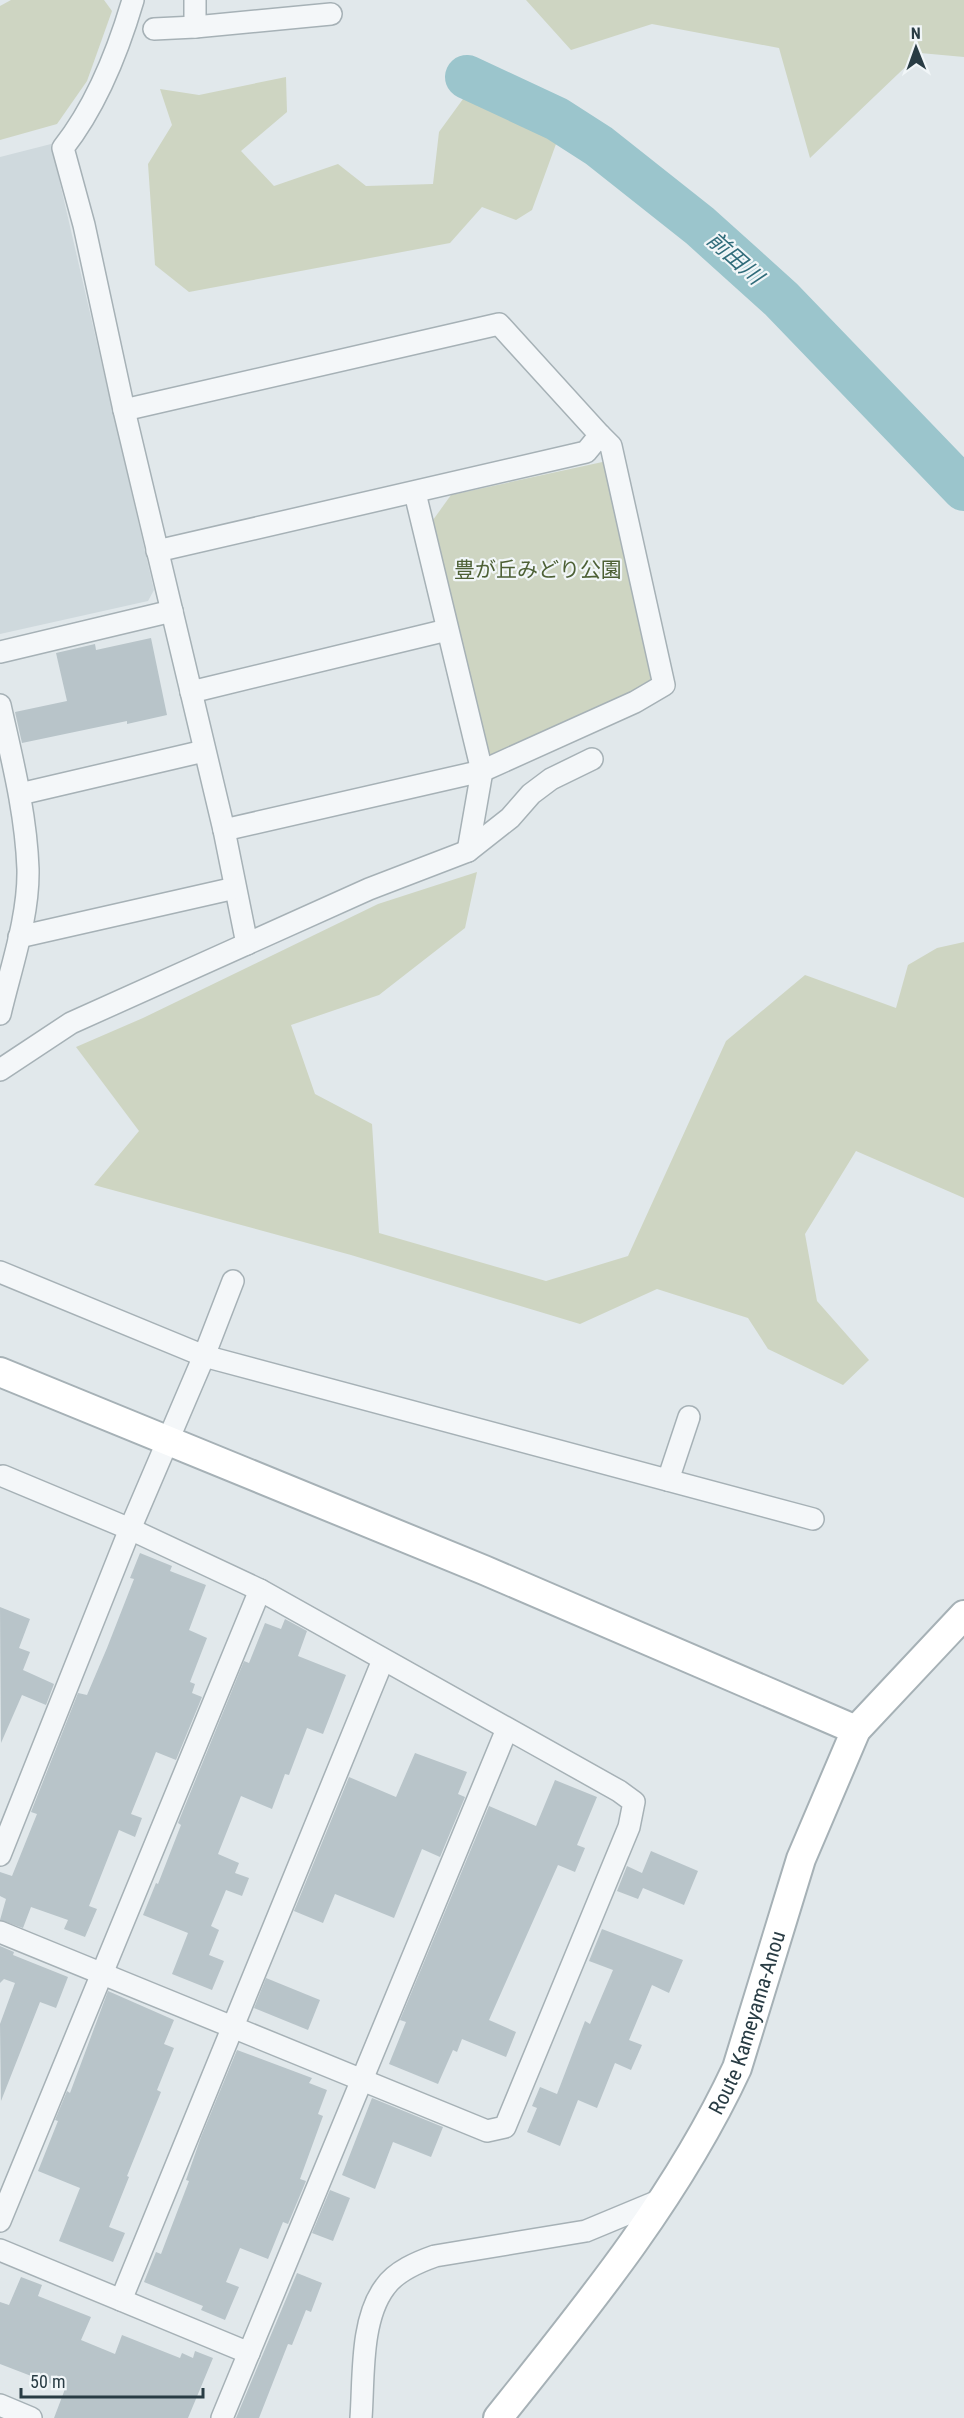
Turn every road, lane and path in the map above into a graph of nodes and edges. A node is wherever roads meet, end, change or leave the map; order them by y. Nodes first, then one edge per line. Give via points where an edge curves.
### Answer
1 (133, 0) edge
2 (195, 0) edge
3 (299, 8) edge
4 (331, 14) dead end
5 (195, 27) junction
6 (154, 29) dead end
7 (124, 410) junction
8 (600, 435) junction
9 (415, 493) junction
10 (157, 551) junction
11 (172, 611) junction
12 (447, 630) junction
13 (0, 652) edge
14 (191, 692) junction
15 (0, 705) edge
16 (204, 751) junction
17 (592, 759) dead end
18 (482, 771) junction
19 (20, 794) junction
20 (224, 830) junction
21 (468, 851) junction
22 (235, 888) junction
23 (19, 937) junction
24 (247, 944) junction
25 (0, 1014) edge
26 (0, 1070) edge
27 (0, 1272) edge
28 (233, 1281) dead end
29 (204, 1356) junction
30 (0, 1372) edge
31 (689, 1418) dead end
32 (168, 1441) junction
33 (1, 1478) edge
34 (668, 1480) junction
35 (813, 1519) dead end
36 (130, 1529) junction
37 (260, 1590) junction
38 (964, 1615) edge
39 (383, 1659) junction
40 (507, 1729) junction
41 (856, 1730) junction
42 (0, 1855) edge
43 (0, 1932) edge
44 (101, 1973) junction
45 (233, 2026) junction
46 (362, 2080) junction
47 (663, 2199) junction
48 (0, 2221) edge
49 (0, 2250) edge
50 (121, 2300) junction
51 (249, 2353) junction
52 (0, 2405) edge
53 (31, 2418) edge
54 (222, 2418) edge
55 (361, 2418) edge
56 (498, 2418) edge

1 - 7 street via 125,28 82,123 63,148
2 - 5 street
3 - 4 street
3 - 5 street via 287,19
5 - 6 street
7 - 8 street via 499,324
7 - 10 street
8 - 9 street via 586,452
8 - 18 street via 611,446 664,685
9 - 10 street
9 - 12 street
10 - 11 street
11 - 13 street
11 - 14 street
12 - 14 street
12 - 18 street
14 - 16 street
15 - 19 street
16 - 19 street
16 - 20 street
17 - 21 street via 551,779 531,794 510,819
18 - 20 street
18 - 21 street
19 - 23 street via 28,870
20 - 22 street
21 - 24 street via 369,889
22 - 23 street
22 - 24 street
23 - 25 street
24 - 26 street via 71,1023
27 - 29 street
28 - 29 street
29 - 32 street
29 - 34 street
30 - 32 main road
31 - 34 street
32 - 36 street
32 - 41 main road via 484,1570
33 - 36 street
34 - 35 street
36 - 37 street
36 - 42 street
37 - 39 street
37 - 44 street
38 - 41 main road, Route Kameyama-Anou
39 - 40 street
39 - 45 street
40 - 46 street
40 - 46 street via 634,1802 628,1827 505,2127 487,2131
41 - 47 main road, Route Kameyama-Anou via 801,1859 737,2068
43 - 44 street
44 - 45 street
44 - 48 street
45 - 46 street
45 - 50 street
46 - 51 street
47 - 55 street via 586,2231 435,2256 400,2273 385,2287 369,2319
47 - 56 main road, Route Kameyama-Anou via 637,2240
49 - 50 street
50 - 51 street
51 - 54 street
52 - 53 street

